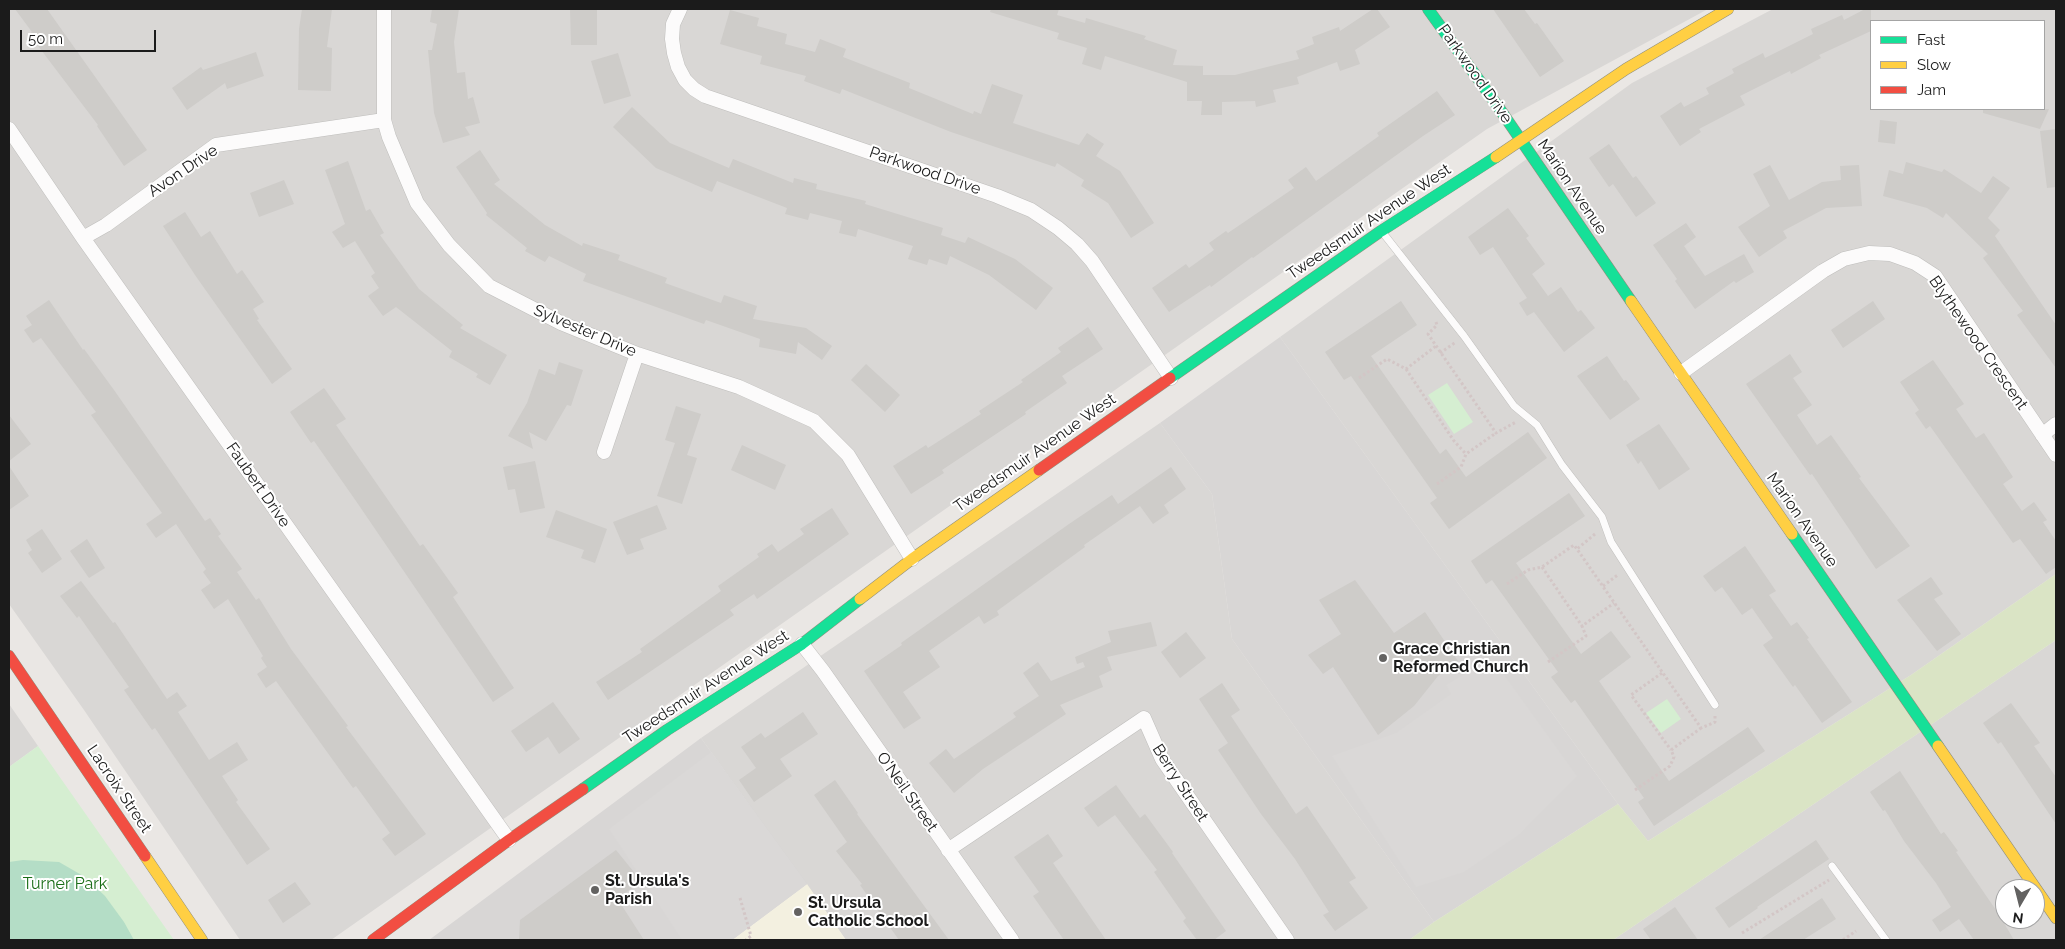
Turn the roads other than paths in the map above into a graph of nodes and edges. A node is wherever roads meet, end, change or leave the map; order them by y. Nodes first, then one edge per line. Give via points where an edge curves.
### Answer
1 (384, 9) edge
2 (680, 9) edge
3 (1428, 9) edge
4 (1728, 9) edge
5 (1714, 12) edge
6 (384, 120) junction
7 (9, 129) edge
8 (1521, 140) junction
9 (1381, 231) junction
10 (83, 238) junction
11 (637, 354) junction
12 (1681, 373) junction
13 (1171, 378) junction
14 (2056, 424) edge
15 (2042, 435) junction
16 (604, 452) dead end
17 (2056, 455) edge
18 (912, 559) junction
19 (802, 644) junction
20 (9, 656) edge
21 (1715, 705) road end
22 (509, 840) junction
23 (948, 850) junction
24 (1832, 866) dead end
25 (2056, 918) edge
26 (202, 940) edge
27 (373, 940) edge
28 (1012, 940) edge
29 (1287, 940) edge
30 (1886, 940) edge

1 - 6 street, Sylvester Drive
2 - 13 street, Parkwood Drive via 673,24 674,53 685,80 694,89 705,96 1031,210 1078,244
3 - 8 street, Parkwood Drive
4 - 5 street, Tweedsmuir Avenue West
5 - 8 street, Tweedsmuir Avenue West
6 - 10 street, Avon Drive via 216,145 106,225
6 - 11 street, Sylvester Drive via 417,202 449,245 488,286 561,323
7 - 10 street, Faubert Drive
8 - 9 street, Tweedsmuir Avenue West
8 - 12 street, Marion Avenue
9 - 13 street, Tweedsmuir Avenue West
9 - 21 lane via 1464,336 1514,406 1537,425 1562,465 1602,517 1611,542
10 - 22 street, Faubert Drive
11 - 16 street
11 - 18 street, Sylvester Drive via 739,387 814,421 848,455
12 - 15 street, Blythewood Crescent via 1844,259 1869,253 1890,254 1915,263 1934,276
12 - 25 street, Marion Avenue
13 - 18 street, Tweedsmuir Avenue West
14 - 15 street
15 - 17 street, Blythewood Crescent
18 - 19 street, Tweedsmuir Avenue West
19 - 22 street, Tweedsmuir Avenue West via 667,730
19 - 23 street, O'Neil Street
20 - 26 street, Lacroix Street
22 - 27 street, Tweedsmuir Avenue West
23 - 28 street, O'Neil Street
23 - 29 street, Berry Street via 1144,718 1162,759
24 - 30 lane

